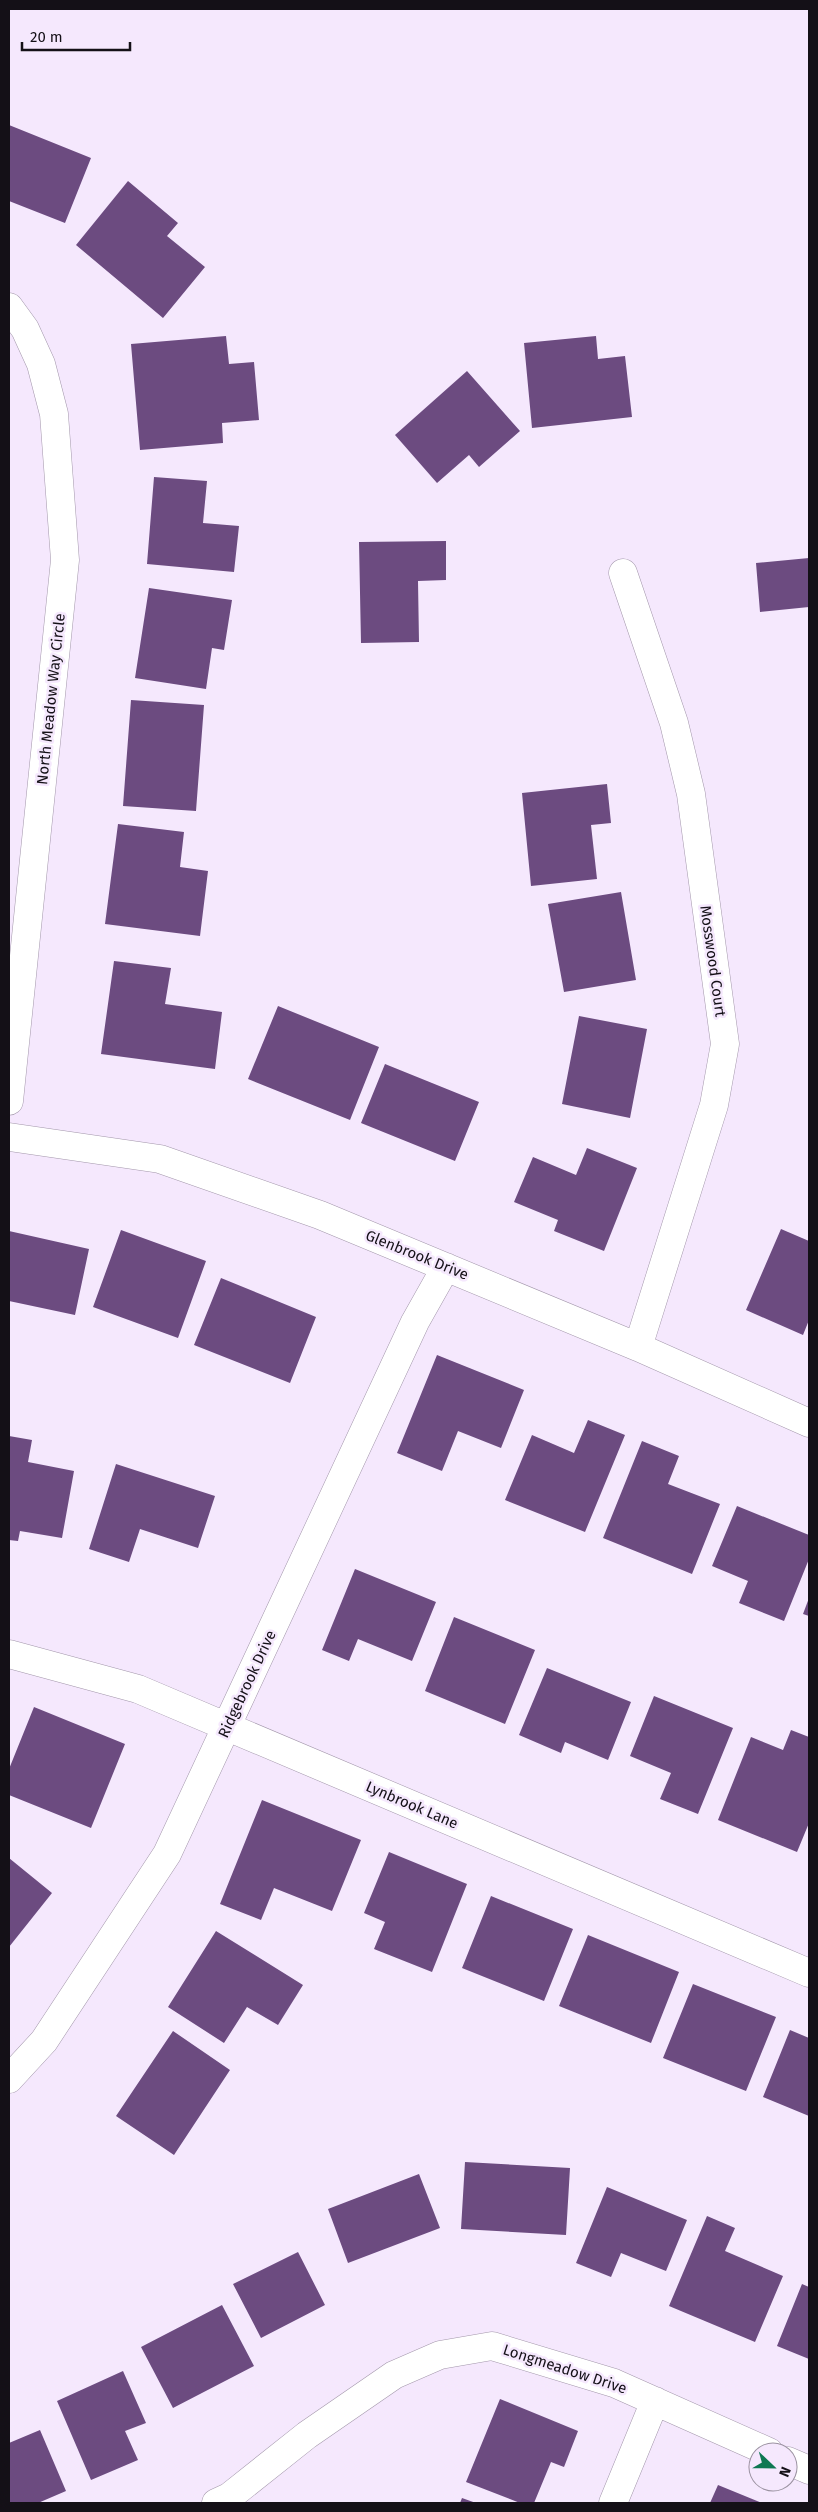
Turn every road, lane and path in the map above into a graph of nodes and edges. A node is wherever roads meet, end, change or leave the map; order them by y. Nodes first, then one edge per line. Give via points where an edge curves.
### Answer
1 (9, 307) edge
2 (623, 573) dead end
3 (9, 1101) edge
4 (9, 1137) edge
5 (446, 1267) junction
6 (638, 1347) junction
7 (809, 1423) edge
8 (9, 1654) edge
9 (227, 1726) junction
10 (809, 1973) edge
11 (9, 2079) edge
12 (656, 2401) junction
13 (748, 2443) edge
14 (216, 2503) edge
15 (614, 2503) edge

1 - 3 street, North Meadow Way Circle via 25,329 40,364 54,414 65,560
2 - 6 street, Mosswood Court via 674,723 691,794 724,1044 714,1105
4 - 5 street, Glenbrook Drive via 160,1159 320,1215
5 - 6 street, Glenbrook Drive
5 - 9 street, Ridgebrook Drive via 414,1322
6 - 7 street, Glenbrook Drive
8 - 9 street, Lynbrook Lane via 138,1689
9 - 10 street, Lynbrook Lane
9 - 11 street, Ridgebrook Drive via 167,1854 44,2041
12 - 13 street, Longmeadow Drive
12 - 14 street, Longmeadow Drive via 614,2383 492,2346 440,2355 394,2375
12 - 15 street

